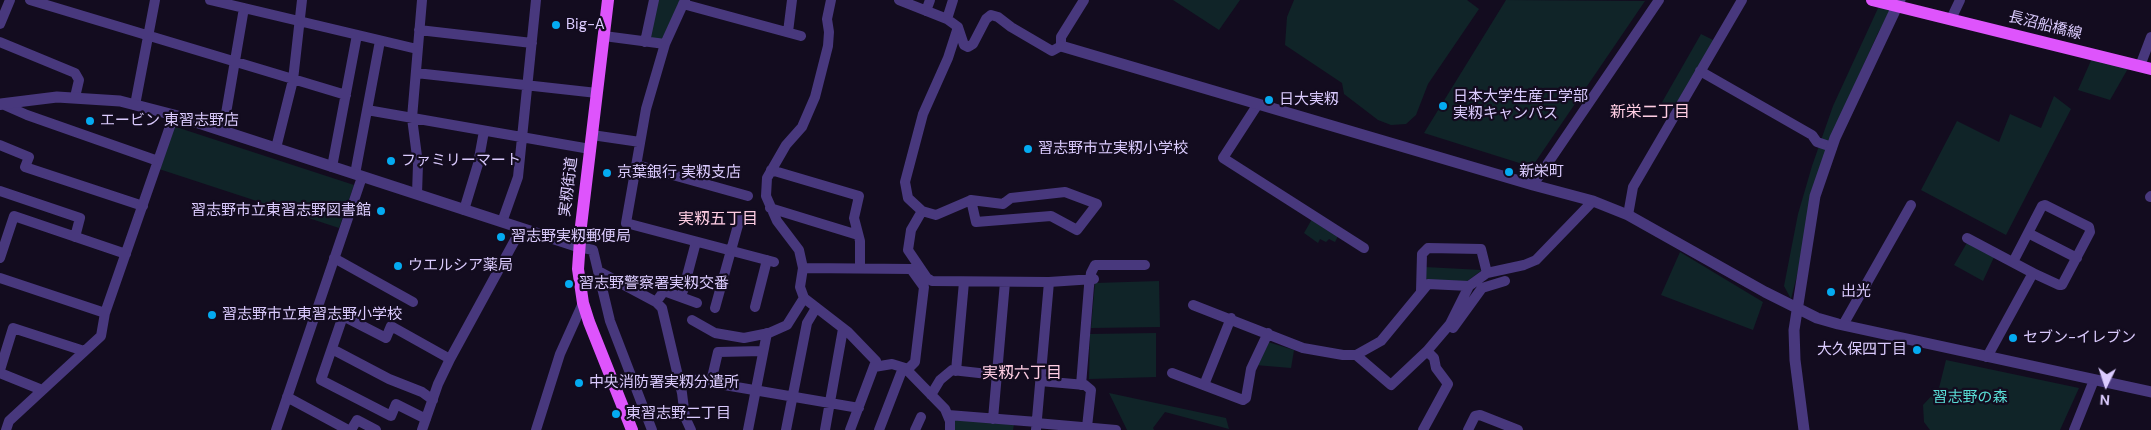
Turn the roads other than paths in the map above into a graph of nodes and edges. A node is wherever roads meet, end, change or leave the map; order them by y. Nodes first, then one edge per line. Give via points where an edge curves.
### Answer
1 (10, 0) edge
2 (30, 0) edge
3 (155, 0) edge
4 (210, 0) edge
5 (302, 0) edge
6 (422, 0) edge
7 (536, 0) edge
8 (608, 0) edge
9 (654, 0) edge
10 (792, 0) edge
11 (830, 0) edge
12 (900, 0) edge
13 (930, 0) edge
14 (953, 0) edge
15 (1084, 0) edge
16 (1659, 0) edge
17 (1742, 0) edge
18 (1872, 0) edge
19 (1960, 0) edge
20 (684, 2) edge
21 (1898, 3) edge
22 (244, 8) junction
23 (926, 11) junction
24 (947, 19) junction
25 (1951, 19) junction
26 (300, 22) junction
27 (0, 24) edge
28 (958, 27) junction
29 (419, 30) junction
30 (788, 32) junction
31 (358, 35) junction
32 (149, 36) junction
33 (604, 36) junction
34 (801, 36) dead end
35 (2151, 37) edge
36 (380, 41) junction
37 (0, 42) edge
38 (645, 42) junction
39 (532, 43) junction
40 (665, 44) junction
41 (1061, 46) junction
42 (418, 49) junction
43 (235, 62) junction
44 (2145, 68) edge
45 (1700, 70) junction
46 (416, 73) junction
47 (293, 80) junction
48 (528, 86) junction
49 (597, 93) junction
50 (346, 95) junction
51 (75, 97) junction
52 (1258, 104) junction
53 (1, 105) edge
54 (135, 105) junction
55 (367, 110) junction
56 (174, 115) junction
57 (412, 118) junction
58 (223, 131) junction
59 (484, 131) junction
60 (592, 135) junction
61 (522, 138) junction
62 (640, 142) junction
63 (0, 145) edge
64 (1832, 147) junction
65 (276, 148) junction
66 (590, 149) junction
67 (158, 162) junction
68 (638, 165) junction
69 (332, 167) junction
70 (771, 170) junction
71 (359, 175) junction
72 (1533, 185) junction
73 (0, 191) edge
74 (417, 194) junction
75 (748, 196) dead end
76 (971, 200) junction
77 (1593, 201) junction
78 (1911, 205) dead end
79 (143, 206) junction
80 (770, 208) junction
81 (464, 210) junction
82 (922, 210) junction
83 (1628, 215) junction
84 (740, 218) dead end
85 (502, 222) junction
86 (521, 229) junction
87 (2028, 233) junction
88 (858, 235) junction
89 (75, 237) junction
90 (1967, 238) dead end
91 (696, 242) junction
92 (579, 247) junction
93 (1364, 248) dead end
94 (731, 251) junction
95 (126, 254) junction
96 (0, 258) edge
97 (334, 258) junction
98 (2077, 258) junction
99 (2013, 262) junction
100 (1145, 265) dead end
101 (803, 268) junction
102 (860, 268) junction
103 (598, 271) junction
104 (1487, 273) junction
105 (2033, 273) junction
106 (0, 278) edge
107 (1092, 279) junction
108 (924, 281) junction
109 (1506, 281) dead end
110 (964, 282) junction
111 (1005, 282) junction
112 (1049, 282) junction
113 (1469, 286) junction
114 (683, 291) dead end
115 (1421, 291) junction
116 (804, 298) junction
117 (414, 302) dead end
118 (656, 302) junction
119 (583, 303) junction
120 (697, 303) dead end
121 (1194, 305) dead end
122 (755, 307) dead end
123 (715, 308) dead end
124 (816, 308) junction
125 (1797, 309) junction
126 (105, 313) junction
127 (1232, 318) junction
128 (692, 320) dead end
129 (1843, 325) junction
130 (843, 329) junction
131 (767, 333) junction
132 (1268, 333) junction
133 (1444, 341) dead end
134 (332, 349) junction
135 (84, 351) junction
136 (764, 351) junction
137 (1427, 351) junction
138 (1356, 355) junction
139 (1987, 357) junction
140 (450, 359) junction
141 (874, 367) junction
142 (906, 369) junction
143 (0, 371) edge
144 (956, 371) junction
145 (1172, 373) dead end
146 (997, 374) junction
147 (678, 377) junction
148 (2094, 380) junction
149 (711, 382) junction
150 (1040, 382) junction
151 (1081, 385) junction
152 (1204, 385) junction
153 (42, 390) junction
154 (756, 390) junction
155 (2151, 392) edge
156 (931, 395) junction
157 (792, 396) junction
158 (287, 397) junction
159 (432, 400) junction
160 (830, 403) junction
161 (859, 408) junction
162 (948, 415) junction
163 (920, 417) dead end
164 (426, 419) junction
165 (994, 419) junction
166 (1036, 425) edge
167 (1087, 427) junction
168 (3, 430) edge
169 (276, 430) edge
170 (350, 430) edge
171 (376, 430) edge
172 (422, 430) edge
173 (536, 430) edge
174 (632, 430) edge
175 (652, 430) edge
176 (691, 430) edge
177 (748, 430) edge
178 (786, 430) edge
179 (825, 430) edge
180 (850, 430) edge
181 (879, 430) edge
182 (916, 430) edge
183 (950, 430) edge
184 (1116, 430) edge
185 (1423, 430) edge
186 (1468, 430) edge
187 (1518, 430) edge
188 (1804, 430) edge
189 (2074, 430) edge

1 - 27 street
2 - 32 street
3 - 32 street
4 - 22 street
5 - 26 street
6 - 29 street
7 - 39 street
8 - 33 main road, 実籾街道
9 - 38 street
10 - 30 street
11 - 70 street via 828,46 815,98 802,127
12 - 23 street
13 - 23 street
14 - 24 street
15 - 41 street via 1061,37
16 - 72 street
17 - 45 street
18 - 21 main road, 長沼船橋線
19 - 25 street
20 - 30 street
20 - 40 street
21 - 25 main road, 長沼船橋線
21 - 64 street
22 - 26 street
22 - 43 street
23 - 24 street
24 - 28 street
25 - 44 main road, 長沼船橋線
26 - 31 street
26 - 47 street
28 - 41 street via 964,45 968,47 986,20 991,15 998,16 1052,51
28 - 82 street via 924,114 905,182 908,198
29 - 39 street
29 - 42 street
30 - 34 street
31 - 36 street
31 - 50 street
32 - 43 street
32 - 54 street
33 - 38 street
33 - 49 main road, 実籾街道
35 - 44 street
36 - 42 street
36 - 55 street
37 - 51 street via 75,73 79,80
38 - 40 street
39 - 48 street
40 - 62 street
41 - 52 street
42 - 46 street
43 - 47 street
43 - 58 street
45 - 64 street via 1817,142
45 - 83 street via 1633,187
46 - 48 street
46 - 57 street
47 - 50 street
47 - 65 street
48 - 49 street
48 - 61 street
49 - 60 main road, 実籾街道
50 - 69 street
51 - 53 street via 42,98
51 - 54 street
52 - 72 street
52 - 93 street via 1223,158
53 - 67 street
54 - 56 street
55 - 57 street
55 - 71 street
56 - 58 street
56 - 67 street
57 - 59 street
57 - 74 street via 418,164
58 - 65 street
59 - 61 street
59 - 81 street
60 - 62 street
60 - 66 main road, 実籾街道
61 - 66 street
61 - 85 street via 518,177
62 - 68 street
63 - 79 street via 29,157 26,167
64 - 125 street via 1815,196
65 - 69 street
66 - 92 main road, 実籾街道
67 - 79 street
68 - 75 street
68 - 91 street via 626,223
69 - 71 street
70 - 80 street via 766,196
70 - 88 street via 859,196 854,218
71 - 74 street
71 - 97 street
72 - 77 street
73 - 89 street via 80,218
74 - 81 street
76 - 76 street via 976,222 1051,216 1078,230 1097,204 1066,192 1011,198 1003,204
76 - 82 street via 936,215
77 - 83 street
77 - 104 street via 1536,260
78 - 129 street
79 - 95 street
80 - 88 street
80 - 101 street via 798,250
81 - 85 street
82 - 108 street via 910,230 908,250
83 - 125 street
84 - 94 street
85 - 86 street
86 - 92 street
86 - 140 street
87 - 98 street
87 - 98 street via 2045,205 2089,227 2090,232
87 - 99 street
88 - 102 street
89 - 95 street
89 - 96 street via 14,216
90 - 99 street
91 - 94 street
91 - 114 street
92 - 103 street via 593,250
92 - 119 main road, 実籾街道 via 578,269
94 - 122 street via 770,262
94 - 123 street
95 - 126 street
97 - 117 street
97 - 158 street
98 - 105 street via 2062,284
99 - 105 street
100 - 107 street via 1095,265
101 - 102 street
101 - 116 street via 800,287
102 - 108 street via 908,268
103 - 118 street
103 - 175 street via 610,321
104 - 113 street
104 - 115 street via 1481,249 1428,248 1422,254
105 - 139 street
106 - 126 street
107 - 112 street
107 - 151 street
108 - 110 street
108 - 142 street via 915,362
109 - 133 street via 1482,288
110 - 111 street
110 - 144 street
111 - 112 street
111 - 146 street
112 - 150 street
113 - 115 street via 1428,284
113 - 137 street via 1450,324
115 - 138 street via 1381,341
116 - 124 street
116 - 131 street via 787,324
118 - 120 street via 664,291
118 - 147 street via 663,312
119 - 173 street via 560,354
119 - 174 main road, 実籾街道
121 - 127 street
124 - 130 street
124 - 157 street via 806,323
125 - 129 street
125 - 188 street via 1795,360
126 - 135 street via 101,336
127 - 132 street
127 - 152 street
128 - 131 street via 715,333 744,338
129 - 139 street
130 - 141 street via 876,361
130 - 160 street
131 - 136 street
132 - 138 street via 1304,348
132 - 152 street via 1251,369 1246,398 1240,399
134 - 140 street via 343,316 386,338 391,326
134 - 159 street via 422,392
134 - 164 street via 321,380 391,416 396,404
135 - 143 street via 13,328
135 - 153 street
136 - 149 street via 718,352
136 - 154 street
137 - 138 street via 1391,385
137 - 185 street via 1448,384
139 - 148 street
140 - 159 street
141 - 142 street via 892,364
141 - 161 street
142 - 156 street
142 - 181 street via 900,373
143 - 153 street
144 - 146 street
144 - 156 street via 945,375
145 - 152 street
146 - 165 street
147 - 149 street
147 - 176 street via 685,417
148 - 155 street
148 - 189 street
149 - 154 street
150 - 151 street
150 - 166 street
151 - 167 street via 1090,390
153 - 168 street
154 - 157 street
154 - 177 street
156 - 162 street
157 - 160 street
157 - 178 street
158 - 169 street
158 - 170 street
159 - 164 street
160 - 161 street
160 - 179 street
161 - 180 street
162 - 165 street
162 - 183 street
163 - 182 street
164 - 172 street
165 - 166 street
166 - 167 street
167 - 184 street
170 - 171 street via 357,420
186 - 187 street via 1475,416 1480,415

